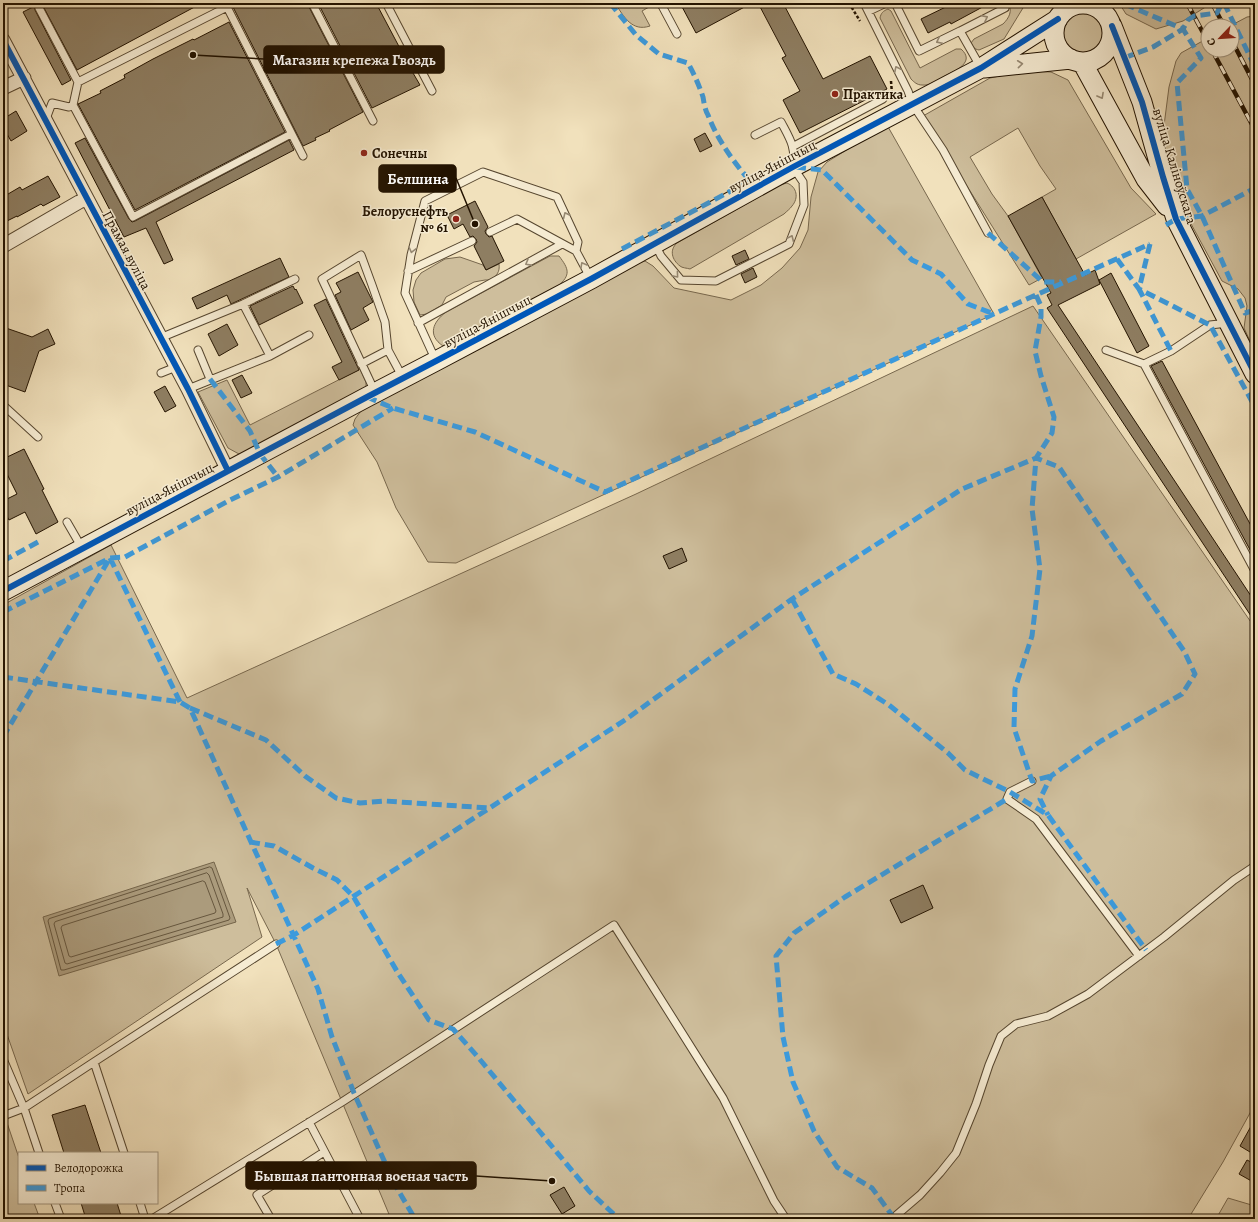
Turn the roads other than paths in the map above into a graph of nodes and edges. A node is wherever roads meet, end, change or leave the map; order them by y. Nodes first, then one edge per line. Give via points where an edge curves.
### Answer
1 (312, 3) edge
2 (386, 3) edge
3 (663, 3) edge
4 (864, 3) edge
5 (886, 3) edge
6 (1003, 3) edge
7 (898, 4) edge
8 (226, 5) edge
9 (1096, 5) edge
10 (39, 8) dead end
11 (870, 11) junction
12 (1061, 12) edge
13 (1112, 26) junction
14 (960, 31) junction
15 (677, 34) dead end
16 (3, 40) edge
17 (1076, 60) junction
18 (981, 68) junction
19 (24, 78) junction
20 (78, 82) junction
21 (3, 88) edge
22 (432, 91) dead end
23 (883, 99) dead end
24 (913, 104) junction
25 (73, 105) junction
26 (45, 120) junction
27 (373, 121) dead end
28 (291, 134) junction
29 (755, 135) dead end
30 (794, 146) junction
31 (303, 156) dead end
32 (794, 167) junction
33 (87, 199) junction
34 (1176, 219) junction
35 (490, 232) dead end
36 (988, 233) dead end
37 (472, 241) dead end
38 (655, 243) junction
39 (562, 244) junction
40 (3, 246) edge
41 (576, 251) junction
42 (408, 271) junction
43 (591, 279) junction
44 (295, 280) dead end
45 (244, 304) junction
46 (418, 323) junction
47 (1228, 323) junction
48 (310, 335) dead end
49 (160, 338) junction
50 (198, 350) dead end
51 (388, 350) junction
52 (1106, 350) dead end
53 (270, 356) junction
54 (436, 361) junction
55 (361, 364) junction
56 (1144, 364) junction
57 (176, 367) junction
58 (161, 373) dead end
59 (1255, 374) edge
60 (403, 378) junction
61 (210, 379) junction
62 (188, 389) junction
63 (375, 392) junction
64 (3, 405) edge
65 (38, 437) dead end
66 (228, 471) junction
67 (67, 522) dead end
68 (82, 548) junction
69 (1255, 571) edge
70 (3, 591) edge
71 (1032, 781) dead end
72 (1255, 866) edge
73 (276, 944) dead end
74 (1140, 956) junction
75 (3, 1058) edge
76 (94, 1062) junction
77 (24, 1108) junction
78 (3, 1116) edge
79 (309, 1122) junction
80 (39, 1152) edge
81 (124, 1152) edge
82 (324, 1152) junction
83 (55, 1204) edge
84 (140, 1204) edge
85 (61, 1219) edge
86 (145, 1219) edge
87 (152, 1219) edge
88 (271, 1219) edge
89 (360, 1219) edge
90 (786, 1219) edge
91 (892, 1219) edge

1 - 27 lane
2 - 22 lane
3 - 15 lane via 661,4
4 - 11 lane
5 - 11 lane
14 -> 6 lane via 1005,8
14 -> 7 lane via 920,51
8 - 20 lane
8 - 28 lane
9 - 12 street, вуліца Каліноўскага via 1075,5
9 - 13 street, вуліца Каліноўскага via 1104,12
10 - 20 lane
24 -> 11 lane
12 - 17 street, вуліца Каліноўскага via 1055,25 1055,40 1062,53
12 - 18 street, вуліца Янішчыц
13 - 17 street via 1111,41 1103,54 1090,61
13 - 34 street, вуліца Каліноўскага via 1142,102
14 - 18 lane
16 - 19 street, Прамая вуліца
18 -> 17 street
17 -> 34 street, вуліца Каліноўскага via 1146,179
18 - 24 street, вуліца Янішчыц
19 - 21 street
19 - 26 street, Прамая вуліца
20 - 25 lane
23 - 30 lane
24 - 32 street, вуліца Янішчыц
24 - 36 lane via 943,150
25 - 26 lane via 69,107 52,103
25 - 28 lane via 133,217
26 - 33 street, Прамая вуліца
28 - 31 lane
29 - 30 lane via 781,122
30 - 32 lane
32 - 38 street, вуліца Янішчыц
38 -> 32 lane via 660,256 680,280 716,281 789,244 804,205 804,182
33 - 40 street
33 - 49 street, Прамая вуліца
34 - 47 street, вуліца Каліноўскага
35 - 39 lane via 517,219
37 - 42 lane
38 - 43 street, вуліца Янішчыц
39 - 41 lane
39 -> 46 lane
41 -> 42 lane via 578,242 557,197 483,172 425,201
43 -> 41 lane
42 - 46 lane via 405,293
43 - 54 street, вуліца Янішчыц
44 - 45 lane
45 - 49 lane
45 - 53 lane
46 - 54 lane
47 - 56 lane via 1210,325 1171,351
47 - 59 street, вуліца Каліноўскага
48 - 53 lane
49 - 57 street, Прамая вуліца
50 - 61 lane
51 - 55 lane
51 - 55 lane via 384,322 361,255 322,279
51 - 60 lane
52 - 56 lane
53 - 61 lane
54 - 60 street, вуліца Янішчыц
55 - 63 lane
56 - 69 lane
57 - 58 lane
57 - 62 street, Прамая вуліца
60 - 63 street, вуліца Янішчыц
61 - 62 lane
62 - 66 street, Прамая вуліца
63 - 66 street, вуліца Янішчыц
64 - 65 lane
66 - 68 street, вуліца Янішчыц
67 - 68 lane
68 - 70 street, вуліца Янішчыц
71 - 74 lane via 1010,792 1007,799 1036,819
72 - 74 lane
73 - 76 lane
74 - 91 lane via 1088,994 1048,1016 1016,1024 1001,1036 956,1153 920,1195
75 - 77 lane
76 - 77 lane
76 - 81 lane
77 - 78 lane
77 - 80 lane
79 - 82 lane
79 - 87 lane
79 - 90 lane via 614,925 723,1098 774,1201
82 - 88 lane via 257,1195
82 - 89 lane
83 - 85 lane
84 - 86 lane

